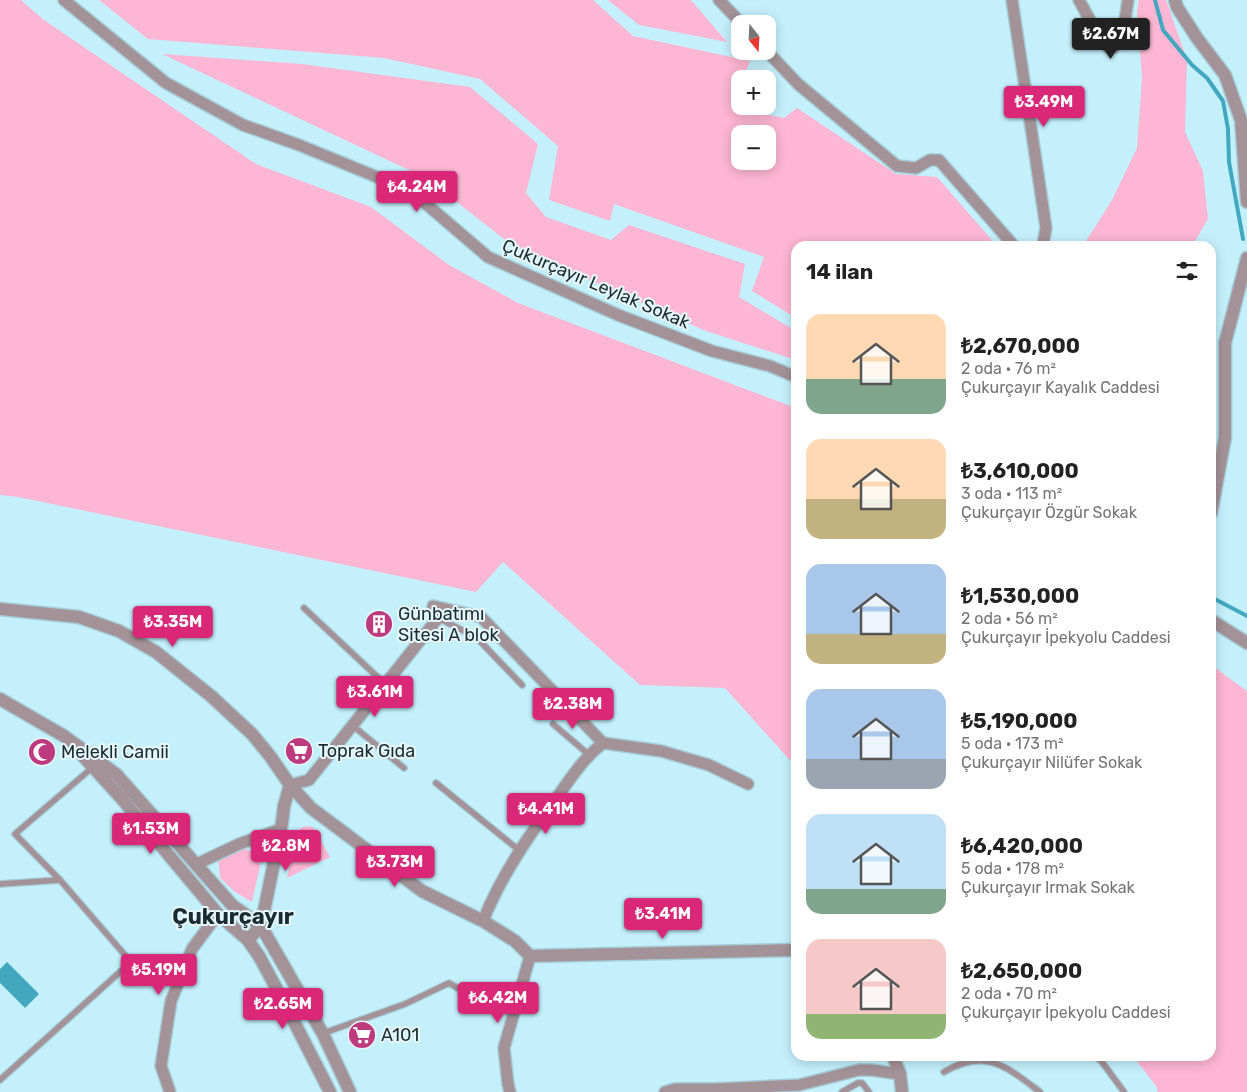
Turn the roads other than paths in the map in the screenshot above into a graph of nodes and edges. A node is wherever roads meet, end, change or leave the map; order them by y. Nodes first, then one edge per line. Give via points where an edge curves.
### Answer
1 (64, 0) edge
2 (719, 0) edge
3 (1012, 0) edge
4 (1079, 0) edge
5 (1128, 0) edge
6 (1175, 0) edge
7 (733, 15) edge
8 (776, 60) edge
9 (1247, 202) edge
10 (1010, 241) edge
11 (1044, 241) edge
12 (1247, 258) edge
13 (791, 375) edge
14 (1216, 486) edge
15 (433, 606) dead end
16 (304, 608) dead end
17 (0, 609) edge
18 (438, 618) joint
19 (1216, 623) edge
20 (1247, 643) edge
21 (385, 684) junction
22 (522, 685) dead end
23 (0, 699) edge
24 (553, 724) dead end
25 (352, 725) junction
26 (64, 736) junction
27 (603, 743) junction
28 (588, 754) junction
29 (93, 767) junction
30 (404, 768) dead end
31 (436, 783) dead end
32 (748, 784) dead end
33 (290, 785) junction
34 (281, 829) junction
35 (520, 851) junction
36 (197, 864) junction
37 (60, 880) junction
38 (0, 884) edge
39 (218, 914) junction
40 (483, 921) junction
41 (261, 926) junction
42 (248, 940) junction
43 (791, 950) edge
44 (530, 956) junction
45 (480, 1001) dead end
46 (323, 1034) junction
47 (895, 1061) edge
48 (968, 1061) edge
49 (989, 1061) edge
50 (1101, 1061) edge
51 (944, 1072) dead end
52 (900, 1074) junction
53 (0, 1080) edge
54 (715, 1090) edge
55 (170, 1092) edge
56 (330, 1092) edge
57 (350, 1092) edge
58 (510, 1092) edge
59 (666, 1092) edge
60 (842, 1092) edge
61 (869, 1092) edge
62 (902, 1092) edge
63 (1040, 1092) edge
64 (1124, 1092) edge

1 - 13 street, Çukurçayır Leylak Sokak via 166,83 243,125 411,191 488,257 618,315 712,351
2 - 7 street
3 - 11 street via 1046,228
4 - 5 street via 1108,47 1114,47 1123,34
6 - 9 street via 1197,38 1225,75 1241,120
8 - 10 street via 798,84 897,166 916,168 930,160 939,160
12 - 14 street via 1225,343 1225,438
15 - 27 street via 481,617
16 - 21 lane
17 - 33 street via 79,617 119,631 156,652 252,734
18 - 21 street
18 - 22 lane via 476,638
19 - 20 street
21 - 25 street
23 - 26 street
24 - 28 lane
25 - 30 lane
25 - 33 street via 309,780
26 - 29 street
26 - 36 street via 116,774
27 - 28 street
27 - 32 street via 661,751 709,765
28 - 35 street
29 - 37 lane via 15,834
29 - 39 street
31 - 35 lane
33 - 34 street
33 - 40 street via 311,808 422,891
34 - 36 street
34 - 41 street
35 - 40 street via 492,897
36 - 41 street via 232,905
37 - 38 lane
37 - 53 lane via 130,962
39 - 42 street
39 - 55 street via 192,949 171,1001 161,1066
40 - 44 street via 515,941
41 - 42 street
41 - 46 street
42 - 56 street
43 - 44 street
44 - 58 street via 504,1048
45 - 46 lane via 449,983 405,1004
46 - 57 street
47 - 52 street
48 - 51 lane
49 - 63 lane via 1014,1073
50 - 64 lane
52 - 54 street via 859,1070 799,1085
52 - 62 street
54 - 59 street via 675,1088
60 - 61 lane via 858,1083 862,1083

